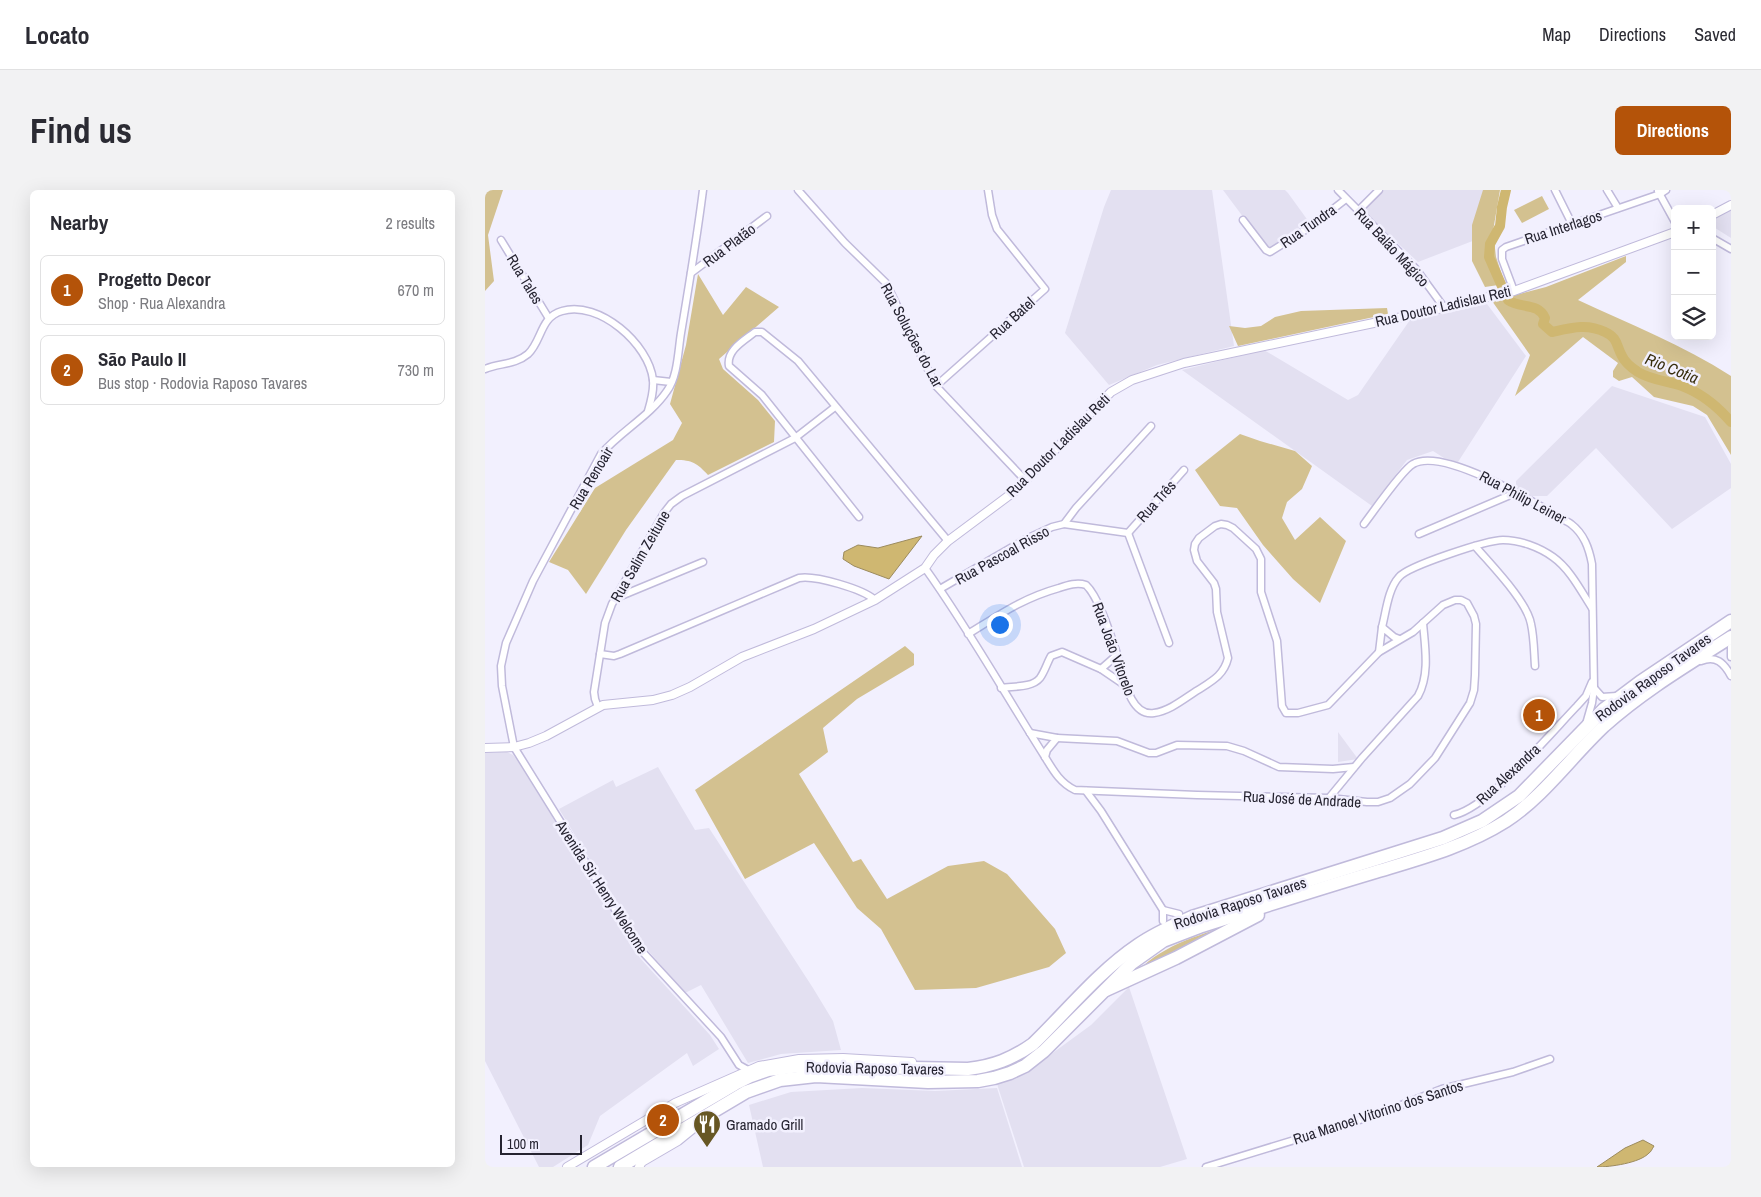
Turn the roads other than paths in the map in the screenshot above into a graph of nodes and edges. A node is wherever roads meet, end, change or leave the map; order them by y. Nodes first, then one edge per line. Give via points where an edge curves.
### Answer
1 (703, 190) edge
2 (799, 190) edge
3 (989, 190) edge
4 (1338, 190) edge
5 (1379, 190) edge
6 (1555, 190) edge
7 (1607, 190) edge
8 (1666, 190) edge
9 (1658, 192) edge
10 (1345, 199) junction
11 (1731, 204) edge
12 (1618, 208) junction
13 (1358, 211) junction
14 (1716, 213) edge
15 (1671, 215) edge
16 (767, 216) dead end
17 (1243, 220) dead end
18 (1572, 224) junction
19 (1671, 233) edge
20 (501, 240) dead end
21 (1716, 240) edge
22 (1731, 249) edge
23 (691, 273) junction
24 (1512, 291) junction
25 (1443, 306) junction
26 (548, 318) junction
27 (485, 369) edge
28 (653, 380) junction
29 (671, 382) junction
30 (936, 386) junction
31 (835, 407) junction
32 (649, 410) junction
33 (1151, 426) dead end
34 (795, 438) junction
35 (1185, 470) dead end
36 (1025, 480) junction
37 (1515, 492) junction
38 (859, 517) dead end
39 (1064, 524) junction
40 (1365, 524) dead end
41 (1128, 533) junction
42 (1419, 534) dead end
43 (948, 541) junction
44 (1475, 546) junction
45 (703, 562) dead end
46 (925, 568) junction
47 (941, 589) junction
48 (617, 598) junction
49 (875, 600) junction
50 (1593, 608) junction
51 (1731, 620) edge
52 (1423, 623) junction
53 (1382, 627) junction
54 (968, 634) junction
55 (1731, 637) edge
56 (1399, 639) junction
57 (1169, 644) dead end
58 (1731, 647) edge
59 (1379, 652) junction
60 (600, 654) junction
61 (1117, 655) junction
62 (1731, 657) edge
63 (1535, 666) dead end
64 (1101, 669) junction
65 (1731, 676) edge
66 (1594, 679) junction
67 (1126, 686) junction
68 (1001, 688) junction
69 (1594, 688) junction
70 (1645, 692) junction
71 (1623, 695) junction
72 (1328, 704) joint
73 (598, 708) junction
74 (1585, 728) junction
75 (1030, 733) junction
76 (1057, 738) junction
77 (514, 747) junction
78 (485, 748) edge
79 (1045, 757) junction
80 (1354, 767) junction
81 (1086, 791) junction
82 (1329, 798) junction
83 (1454, 815) dead end
84 (1265, 894) junction
85 (1297, 897) junction
86 (1163, 915) junction
87 (1104, 972) junction
88 (1101, 992) junction
89 (1550, 1059) dead end
90 (739, 1065) junction
91 (968, 1069) junction
92 (748, 1070) junction
93 (737, 1076) junction
94 (716, 1109) junction
95 (641, 1164) edge
96 (567, 1167) edge
97 (594, 1167) edge
98 (620, 1167) edge
99 (633, 1167) edge
100 (1206, 1167) edge

1 - 23 street, Rua Renoair
2 - 30 street, Rua Soluções do Lar via 845,243 886,283
3 - 30 street, Rua Batel via 997,229 1045,289
4 - 10 street, Rua Balão Mágico
5 - 13 street
6 - 18 street
7 - 12 street
8 - 9 street, Rua Interlagos
9 - 12 street, Rua Interlagos
9 - 15 street
10 - 13 street, Rua Balão Mágico
10 - 17 street, Rua Tundra via 1270,252
11 - 14 street
12 - 18 street, Rua Interlagos
13 - 25 street, Rua Balão Mágico via 1416,269
16 - 23 street, Rua Platão
18 - 24 street, Rua Interlagos via 1502,250
19 - 24 street, Rua Doutor Ladislau Reti
20 - 26 street, Rua Tales
21 - 22 street
23 - 29 street, Rua Renoair
24 - 25 street, Rua Doutor Ladislau Reti
25 - 36 street, Rua Doutor Ladislau Reti via 1184,362 1132,380 1111,392
26 - 27 street via 529,353 518,361
26 - 28 street via 562,310 579,310 613,323 640,347
28 - 29 street
28 - 32 street
29 - 32 street, Rua Renoair via 668,390
30 - 36 street, Rua Soluções do Lar
31 - 34 street, Rua Salim Zeitune
31 - 34 street via 798,361 762,332 755,332 731,352 729,366 759,391
31 - 43 street
32 - 77 street, Rua Renoair via 601,454 533,581 506,643 501,666 502,686
33 - 39 street, Rua Pascoal Risso
34 - 38 street
34 - 48 street, Rua Salim Zeitune via 671,504
35 - 41 street, Rua Três
36 - 43 street, Rua Doutor Ladislau Reti
37 - 40 street, Rua Philip Leiner via 1475,472 1427,460 1419,461 1408,467
37 - 42 street
37 - 50 street, Rua Philip Leiner via 1571,524 1583,537 1593,564
39 - 41 street, Rua Pascoal Risso
39 - 47 street, Rua Pascoal Risso via 1052,526 1026,539
41 - 57 street
43 - 46 street, Rua Doutor Ladislau Reti
44 - 50 street via 1503,540 1539,549 1560,563
44 - 53 street via 1404,572 1395,583
44 - 63 street via 1528,614
45 - 48 street
46 - 47 street, Rua José de Andrade
46 - 49 street, Rua Doutor Ladislau Reti
47 - 54 street, Rua José de Andrade
48 - 60 street, Rua Salim Zeitune via 607,617
49 - 60 street via 863,592 818,579 799,578 620,654
49 - 73 street, Rua Doutor Ladislau Reti via 814,629 742,657 672,696
50 - 66 street, Rua Philip Leiner
51 - 71 highway, Rodovia Raposo Tavares
52 - 56 street, Rua José de Andrade
52 - 80 street via 1426,650 1422,688
52 - 82 street, Rua José de Andrade via 1437,609 1455,600 1467,603 1471,608 1476,624 1474,690 1470,702 1435,758 1399,793 1378,802
53 - 56 street
53 - 59 street
54 - 61 street, Rua João Vitorelo via 1026,599 1081,583 1093,593
54 - 68 street, Rua José de Andrade
55 - 70 highway, Rodovia Raposo Tavares
56 - 59 street, Rua José de Andrade
58 - 62 street
59 - 72 street, Rua José de Andrade
60 - 73 street, Rua Salim Zeitune via 594,692
61 - 64 street
61 - 67 street, Rua João Vitorelo
64 - 67 street
64 - 68 street via 1062,652 1051,656 1035,682
65 - 70 street via 1722,662 1707,659
66 - 69 street, Rua Philip Leiner
66 - 83 street, Rua Alexandra via 1586,696 1511,774 1470,810
67 - 72 street, Rua João Vitorelo via 1139,709 1154,713 1216,679 1222,672 1228,658 1217,612 1216,590 1211,577 1197,561 1194,550 1199,538 1221,524 1227,525 1255,549 1261,559 1261,592 1277,641 1283,710 1290,714
68 - 75 street, Rua José de Andrade
69 - 71 street via 1603,697
69 - 74 street, Rua Philip Leiner
70 - 85 highway, Rodovia Raposo Tavares via 1597,733 1533,799 1505,822 1442,852
71 - 74 highway, Rodovia Raposo Tavares
73 - 77 street, Rua Doutor Ladislau Reti via 546,736
74 - 84 highway, Rodovia Raposo Tavares via 1519,796 1483,821 1443,838
75 - 76 street
75 - 79 street, Rua José de Andrade
76 - 79 street
76 - 80 street via 1117,741 1156,754 1177,745 1227,746 1279,767
77 - 78 street, Rua Doutor Ladislau Reti
77 - 90 street, Avenida Sir Henry Welcome via 639,948 721,1037
79 - 81 street, Rua José de Andrade via 1067,786
80 - 82 street
81 - 82 street, Rua José de Andrade
81 - 86 street
84 - 86 highway
84 - 87 highway, Rodovia Raposo Tavares via 1171,926 1138,945
85 - 88 highway
85 - 88 highway, Rodovia Raposo Tavares via 1163,941 1132,963
86 - 87 highway
87 - 91 highway, Rodovia Raposo Tavares via 1020,1053 1004,1062
88 - 94 highway, Rodovia Raposo Tavares via 1044,1051 1025,1066 994,1078 927,1082 798,1078 765,1084
89 - 100 street, Rua Manoel Vitorino dos Santos via 1513,1072 1442,1089 1376,1115
90 - 92 street
90 - 93 street
91 - 92 street via 940,1063 836,1058 779,1061
91 - 97 highway, Rodovia Raposo Tavares via 799,1066 768,1070 735,1084
92 - 93 street
93 - 96 street via 670,1106
94 - 95 street via 687,1135
94 - 98 highway, Rodovia Raposo Tavares
95 - 99 street

